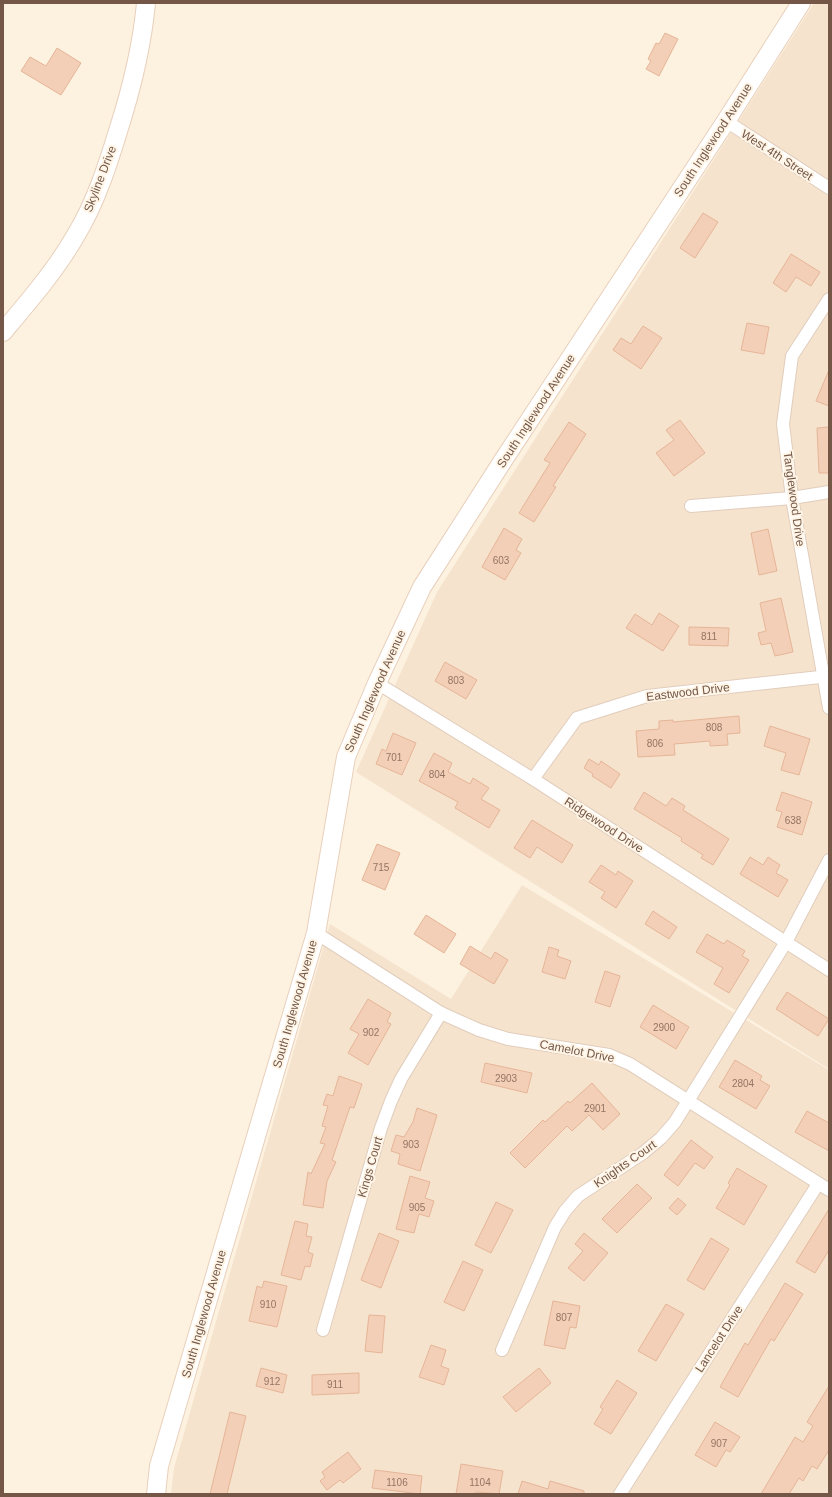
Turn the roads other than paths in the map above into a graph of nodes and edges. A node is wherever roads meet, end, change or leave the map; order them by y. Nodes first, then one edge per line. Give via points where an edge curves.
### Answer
1 (146, 3) edge
2 (800, 3) edge
3 (726, 122) junction
4 (829, 188) edge
5 (829, 299) edge
6 (3, 332) edge
7 (829, 492) edge
8 (792, 498) junction
9 (692, 506) dead end
10 (826, 677) edge
11 (377, 683) junction
12 (829, 708) edge
13 (533, 779) junction
14 (829, 860) edge
15 (316, 932) junction
16 (786, 942) junction
17 (829, 970) edge
18 (441, 1013) junction
19 (688, 1100) junction
20 (818, 1184) junction
21 (829, 1190) edge
22 (323, 1330) dead end
23 (502, 1350) dead end
24 (156, 1494) edge
25 (620, 1494) edge

1 - 6 street, Skyline Drive via 139,56 130,94 111,156 90,207 76,235 52,272
2 - 3 street, South Inglewood Avenue
3 - 4 street, West 4th Street
3 - 11 street, South Inglewood Avenue via 422,587
5 - 8 street, Tanglewood Drive via 792,356 783,424
7 - 8 street
8 - 9 street
8 - 10 street, Tanglewood Drive
10 - 12 street, Tanglewood Drive
10 - 13 street, Eastwood Drive via 647,696 578,718
11 - 13 street, Ridgewood Drive
11 - 15 street, South Inglewood Avenue via 346,758
13 - 16 street, Ridgewood Drive
14 - 16 street
15 - 18 street, Camelot Drive
15 - 24 street, South Inglewood Avenue via 159,1466
16 - 17 street, Ridgewood Drive
16 - 19 street, Knights Court
18 - 19 street, Camelot Drive via 479,1030 508,1039 609,1055 630,1064
18 - 22 street, Kings Court via 401,1079 391,1101
19 - 20 street, Camelot Drive
19 - 23 street, Knights Court via 675,1122 661,1138 578,1196 565,1210 555,1227
20 - 21 street, Camelot Drive
20 - 25 street, Lancelot Drive

